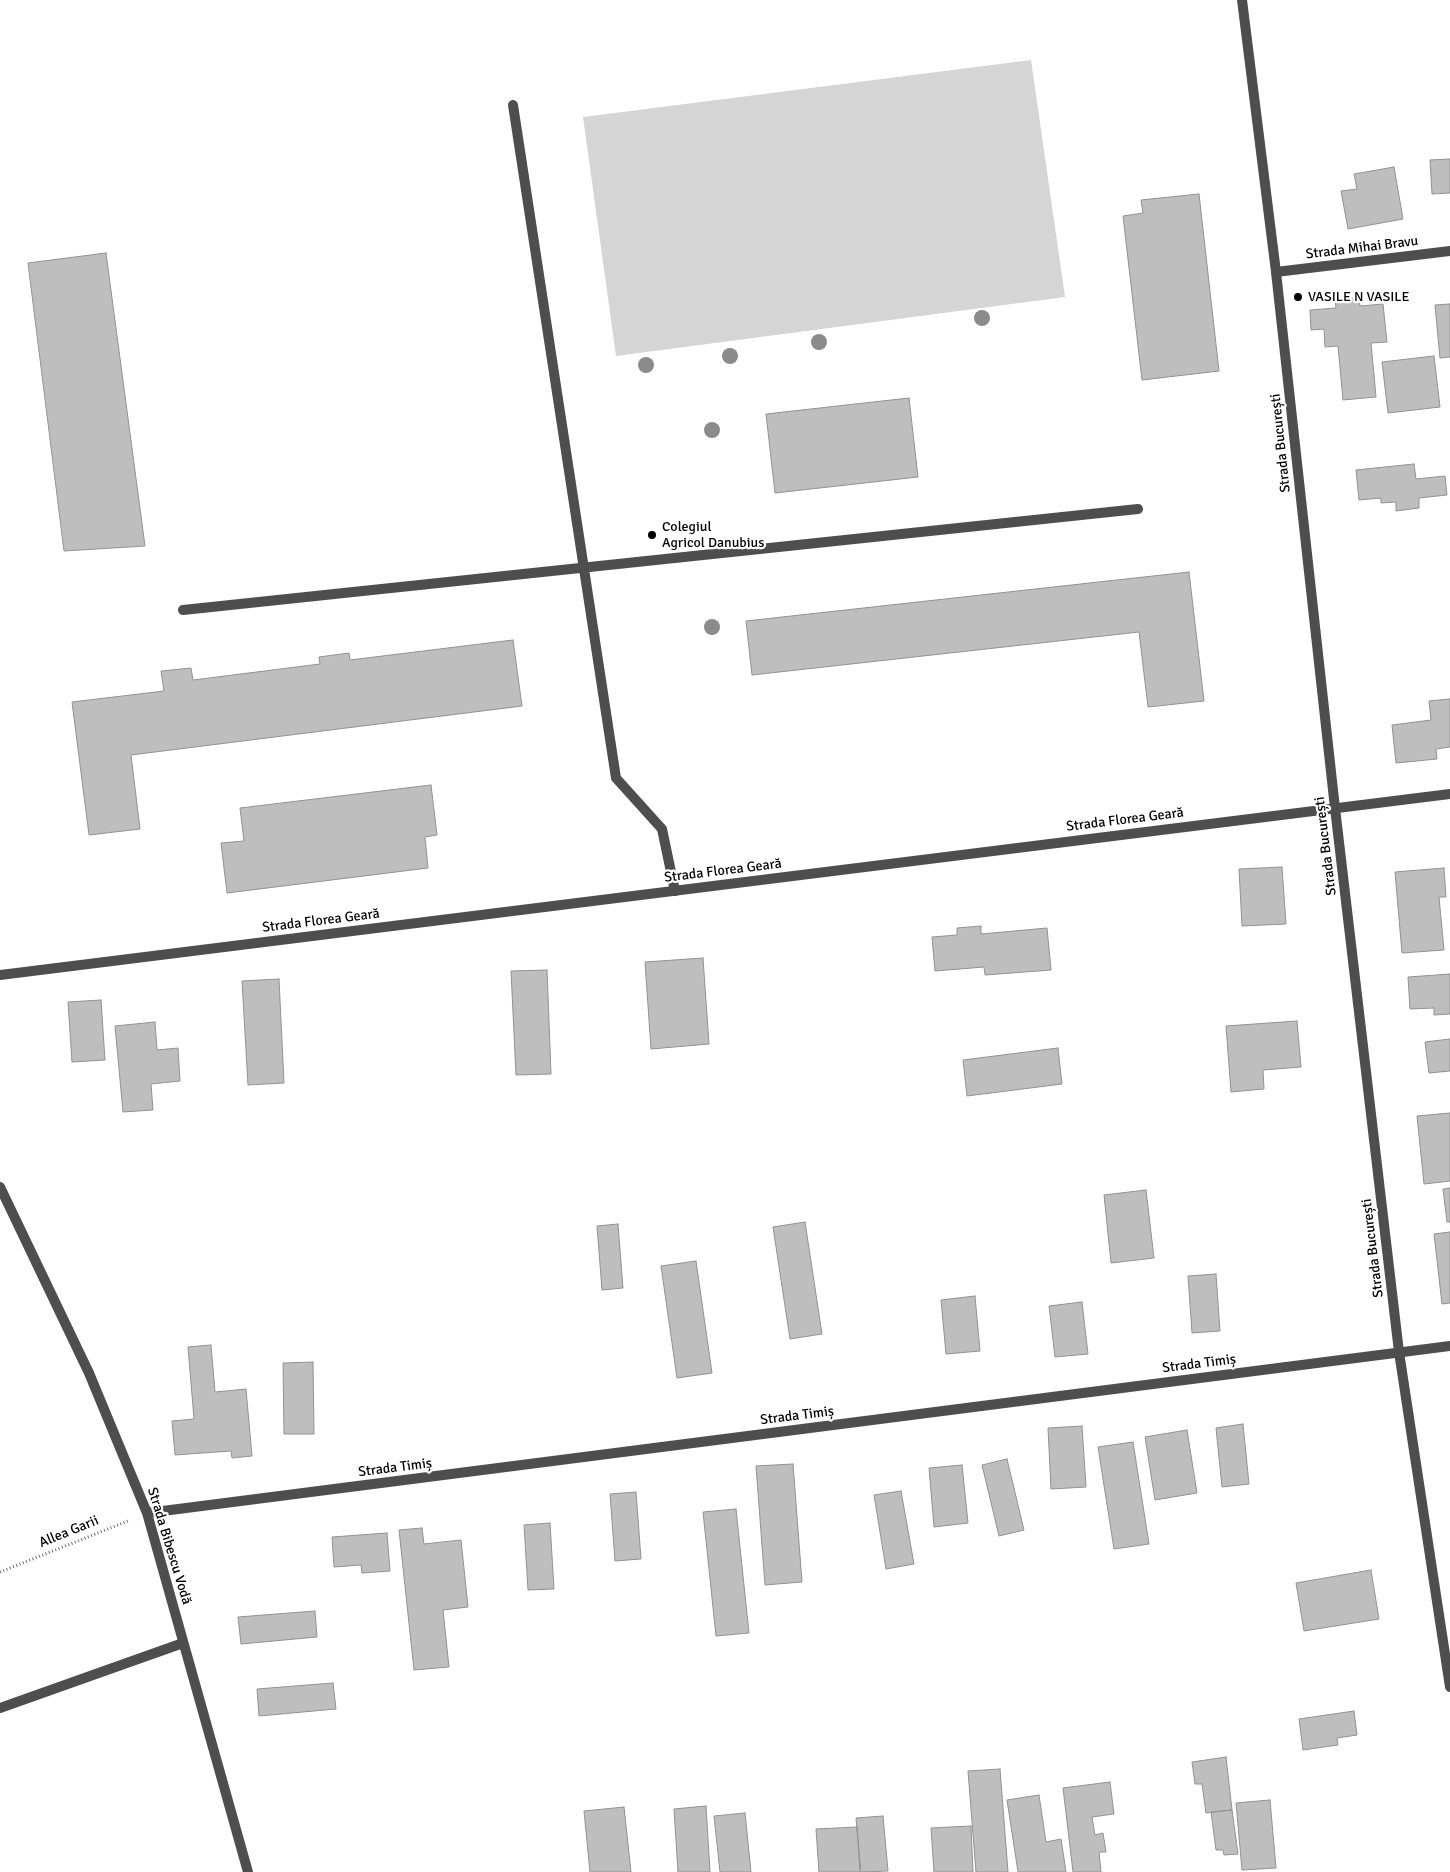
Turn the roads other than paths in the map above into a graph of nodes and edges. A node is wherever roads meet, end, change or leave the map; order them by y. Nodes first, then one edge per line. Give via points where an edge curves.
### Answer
1 (1242, 0) edge
2 (513, 105) dead end
3 (1450, 251) edge
4 (1276, 272) junction
5 (1138, 510) dead end
6 (583, 569) junction
7 (183, 610) dead end
8 (1450, 794) edge
9 (1335, 808) junction
10 (675, 891) junction
11 (0, 975) edge
12 (0, 1187) edge
13 (1450, 1346) edge
14 (1399, 1352) junction
15 (147, 1513) junction
16 (183, 1642) junction
17 (1450, 1687) edge
18 (0, 1708) edge
19 (248, 1872) edge

1 - 4 street, Strada București
2 - 6 street
3 - 4 street, Strada Mihai Bravu
4 - 9 street, Strada București
5 - 6 street
6 - 7 street
6 - 10 street via 616,778 662,828
8 - 9 street, Strada Florea Geară
9 - 10 street, Strada Florea Geară
9 - 14 street, Strada București
10 - 11 street, Strada Florea Geară
12 - 15 street, Strada Bibescu Vodă via 89,1374
13 - 14 street, Strada Timiș
14 - 15 street, Strada Timiș
14 - 17 street, Strada București
15 - 16 street, Strada Bibescu Vodă
16 - 18 street
16 - 19 street, Strada Bibescu Vodă

